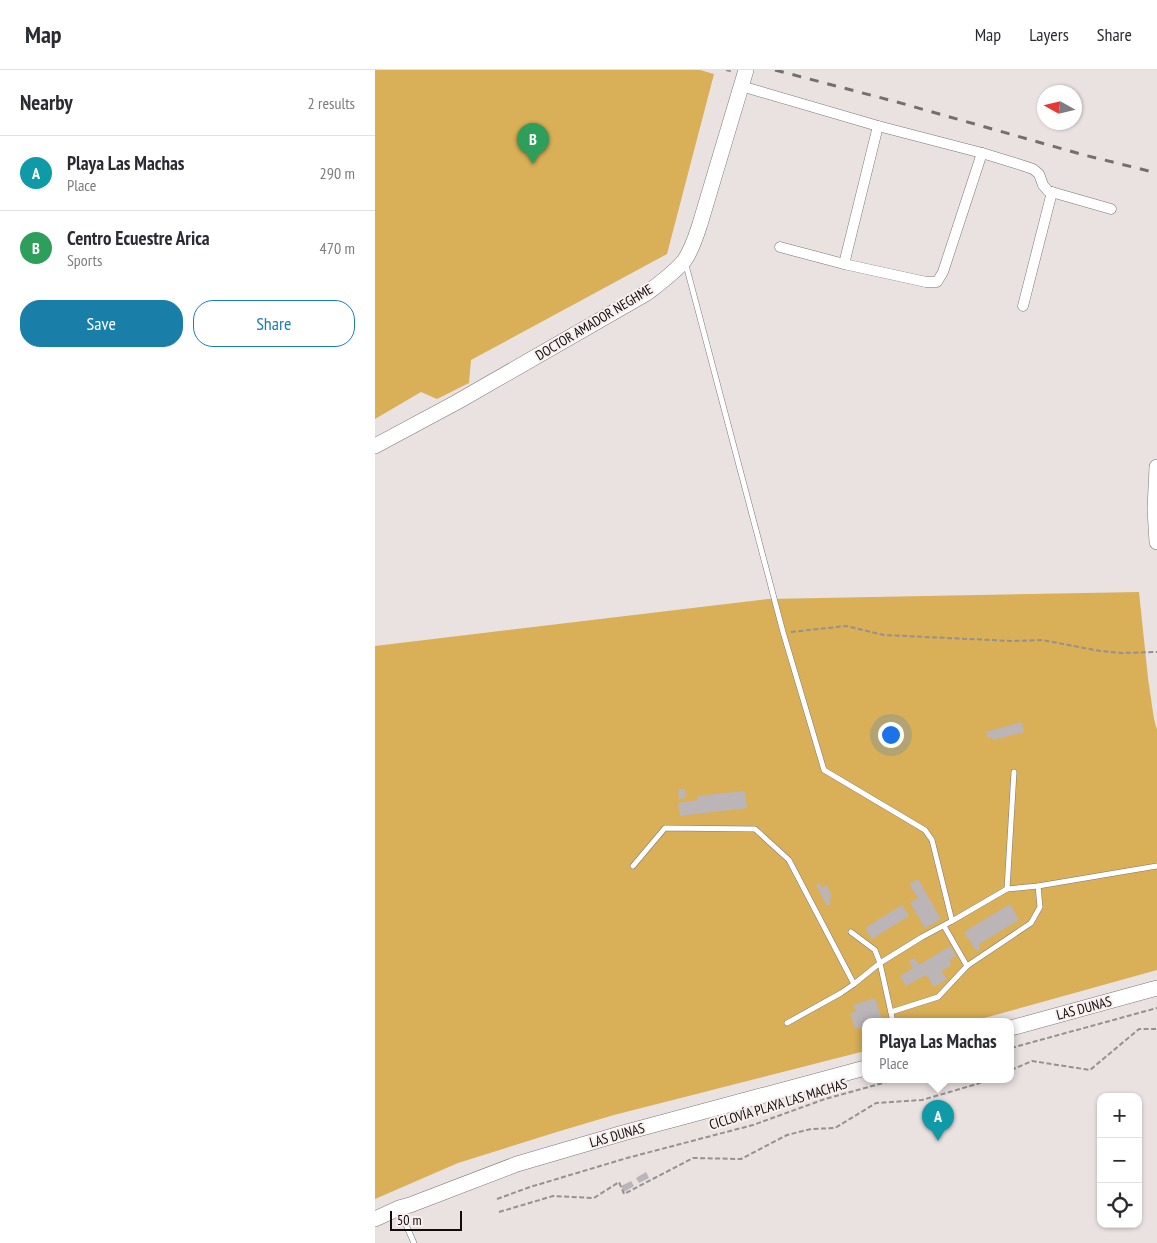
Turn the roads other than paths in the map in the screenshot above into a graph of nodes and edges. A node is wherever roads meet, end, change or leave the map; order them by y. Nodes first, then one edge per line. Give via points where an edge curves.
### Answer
1 (746, 70) edge
2 (741, 86) junction
3 (878, 126) junction
4 (982, 153) junction
5 (1052, 192) junction
6 (1111, 209) dead end
7 (780, 247) dead end
8 (684, 260) junction
9 (844, 264) junction
10 (1023, 306) dead end
11 (375, 446) edge
12 (1157, 467) edge
13 (1157, 542) edge
14 (1014, 772) dead end
15 (633, 866) dead end
16 (1157, 866) edge
17 (1038, 886) junction
18 (1007, 889) junction
19 (952, 921) junction
20 (944, 926) junction
21 (851, 932) dead end
22 (880, 963) junction
23 (967, 966) junction
24 (854, 984) junction
25 (1157, 988) edge
26 (891, 1012) junction
27 (892, 1018) edge
28 (787, 1023) dead end
29 (1014, 1027) edge
30 (862, 1069) edge
31 (399, 1208) junction
32 (375, 1220) edge
33 (414, 1243) edge

1 - 2 main road, DOCTOR AMADOR NEGHME
2 - 3 street
2 - 8 main road, DOCTOR AMADOR NEGHME via 698,231
3 - 4 street
3 - 9 street
4 - 5 street via 1033,170
4 - 9 street via 937,282
5 - 6 street
5 - 10 street
7 - 9 street
8 - 11 main road, DOCTOR AMADOR NEGHME via 647,293
8 - 19 lane via 783,632 824,770 925,830 932,840
12 - 13 main road
14 - 18 lane
15 - 24 lane via 665,828 755,829 789,860
16 - 17 lane
17 - 18 lane
17 - 23 lane via 1040,907 1031,923
18 - 19 lane
19 - 20 lane
20 - 22 lane
20 - 23 lane
21 - 22 lane via 875,950
22 - 24 lane
22 - 26 lane
23 - 26 lane via 938,997
24 - 28 lane
25 - 29 main road, LAS DUNAS
26 - 27 lane
30 - 31 main road, LAS DUNAS via 527,1161
31 - 32 main road, LAS DUNAS
31 - 33 lane

